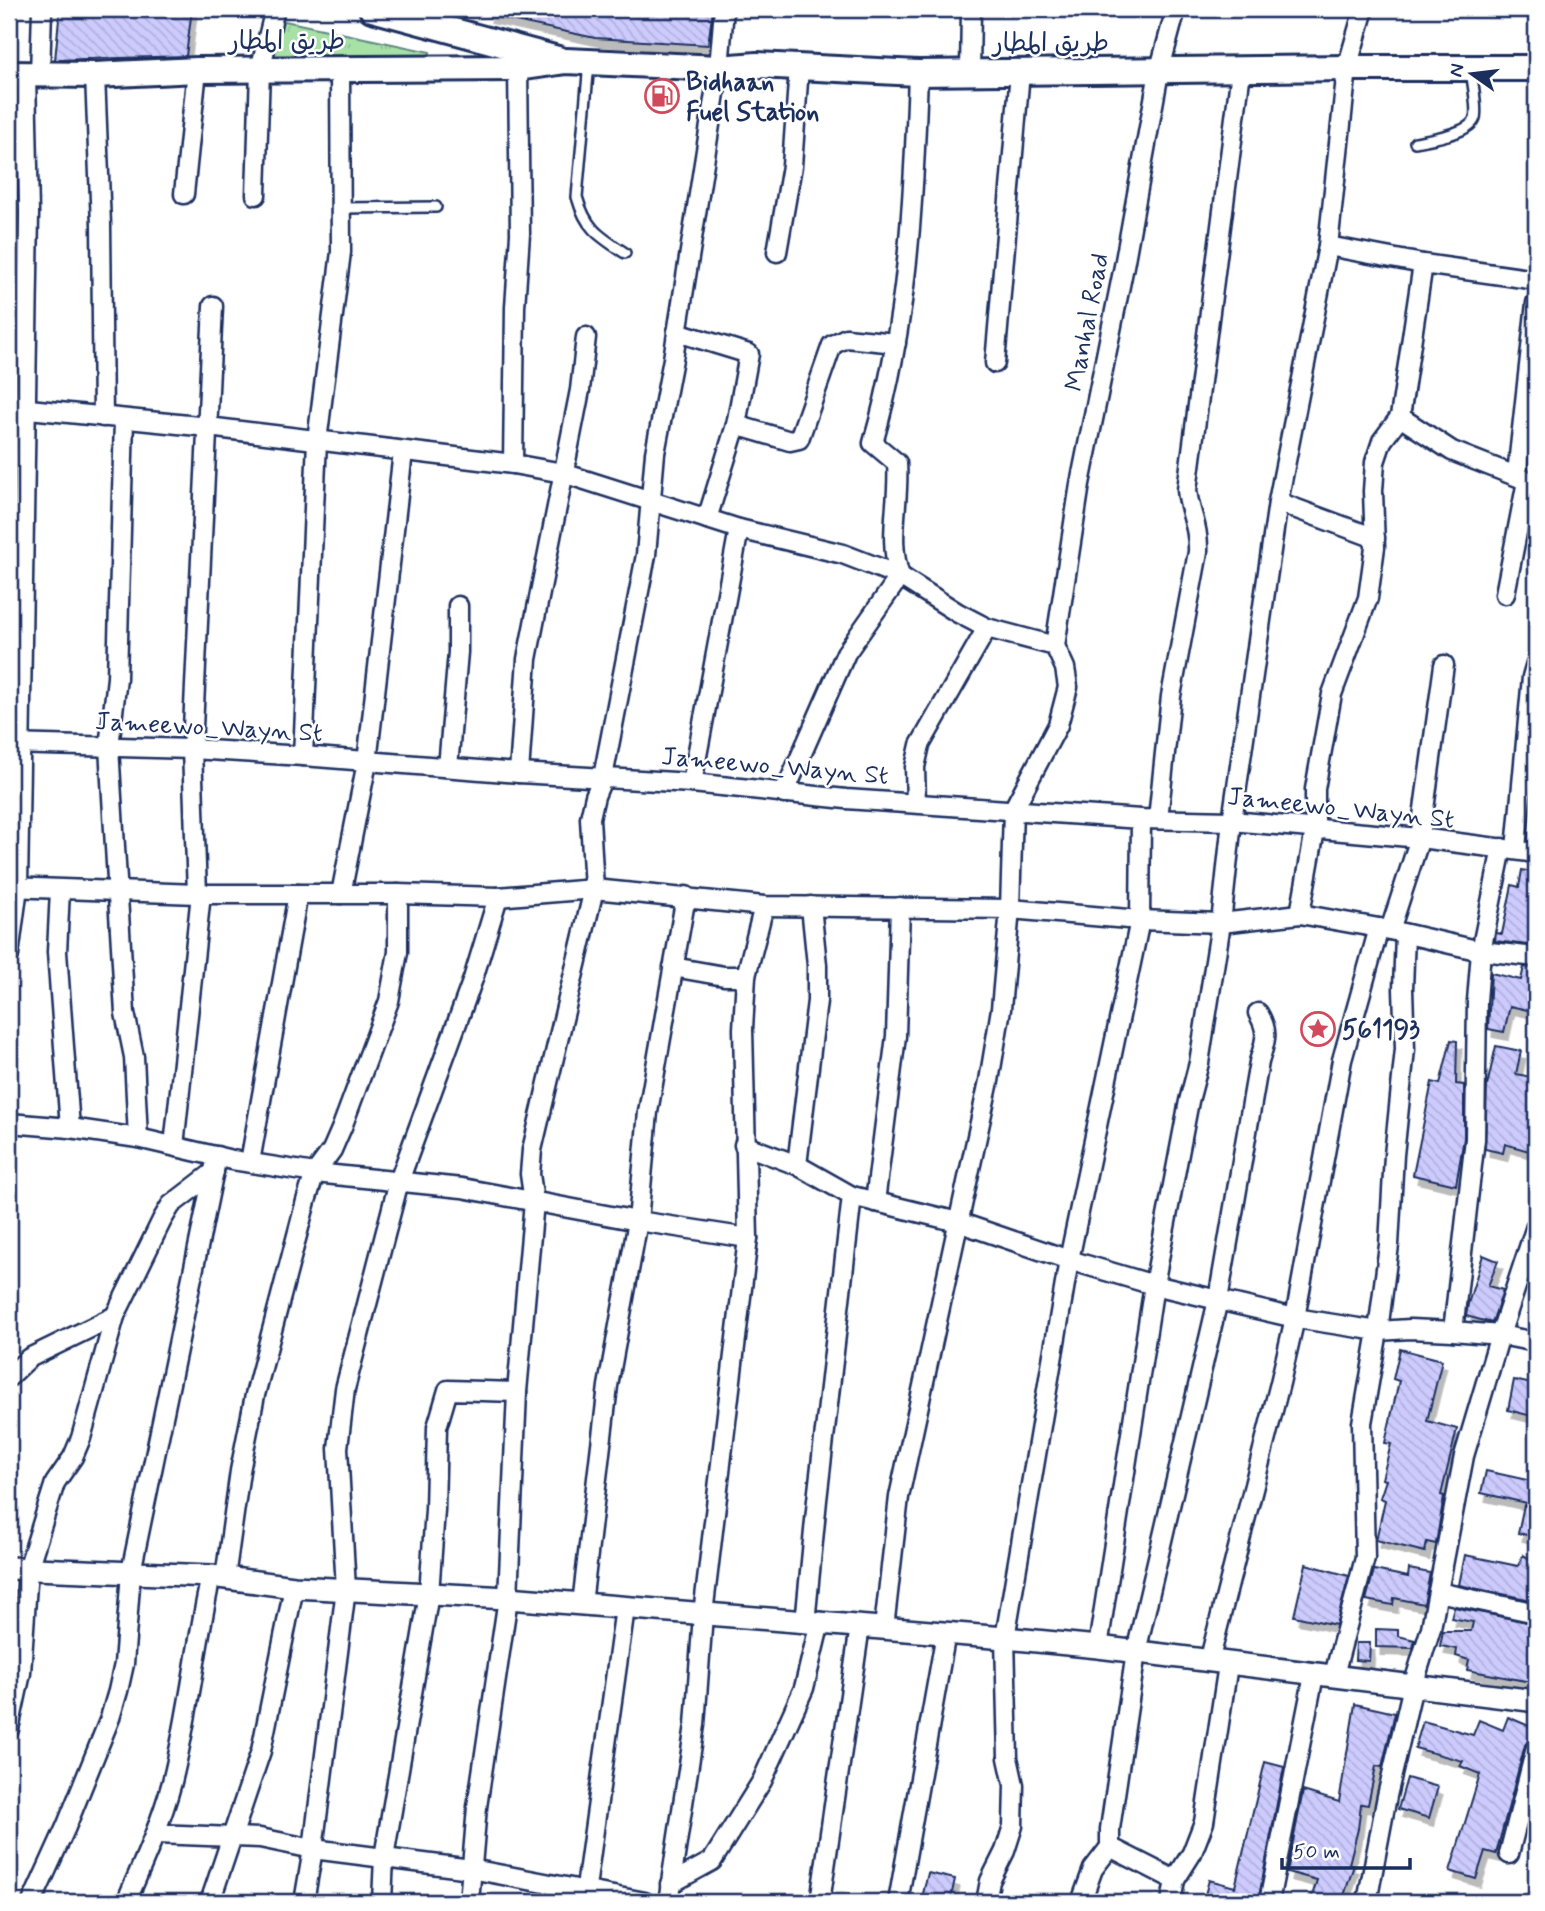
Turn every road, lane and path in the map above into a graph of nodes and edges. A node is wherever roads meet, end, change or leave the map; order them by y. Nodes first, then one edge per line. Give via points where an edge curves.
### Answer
1 (42, 9) edge
2 (275, 9) edge
3 (372, 9) edge
4 (724, 9) edge
5 (971, 9) edge
6 (1176, 9) edge
7 (1364, 9) edge
8 (578, 61) junction
9 (799, 67) junction
10 (518, 68) junction
11 (719, 68) junction
12 (1347, 68) junction
13 (1471, 68) junction
14 (1536, 68) edge
15 (340, 69) junction
16 (197, 70) junction
17 (260, 70) junction
18 (1241, 71) junction
19 (1020, 72) junction
20 (1159, 72) junction
21 (918, 73) junction
22 (970, 73) junction
23 (25, 75) edge
24 (95, 75) junction
25 (1415, 142) dead end
26 (184, 194) dead end
27 (256, 195) dead end
28 (436, 207) dead end
29 (341, 208) junction
30 (1328, 246) junction
31 (777, 252) dead end
32 (625, 254) dead end
33 (1423, 264) junction
34 (1536, 280) edge
35 (1536, 303) edge
36 (213, 306) dead end
37 (677, 332) junction
38 (586, 337) dead end
39 (896, 343) junction
40 (995, 363) dead end
41 (17, 408) edge
42 (103, 416) junction
43 (1399, 417) junction
44 (124, 419) junction
45 (736, 425) junction
46 (208, 427) junction
47 (317, 441) junction
48 (403, 452) junction
49 (513, 464) junction
50 (563, 473) junction
51 (1527, 480) edge
52 (649, 499) junction
53 (1278, 502) junction
54 (707, 519) junction
55 (740, 529) junction
56 (1375, 538) junction
57 (900, 576) junction
58 (1505, 594) dead end
59 (458, 606) dead end
60 (987, 628) junction
61 (1055, 646) junction
62 (1536, 663) edge
63 (1444, 665) dead end
64 (14, 744) edge
65 (109, 747) junction
66 (192, 749) junction
67 (303, 756) junction
68 (367, 762) junction
69 (448, 767) junction
70 (519, 774) junction
71 (603, 777) junction
72 (692, 783) junction
73 (784, 794) junction
74 (916, 803) junction
75 (1013, 810) junction
76 (1149, 819) junction
77 (1232, 821) junction
78 (1314, 830) junction
79 (1420, 838) junction
80 (1509, 849) junction
81 (1536, 853) edge
82 (13, 887) edge
83 (594, 889) junction
84 (60, 890) junction
85 (118, 890) junction
86 (199, 894) junction
87 (298, 894) junction
88 (341, 894) junction
89 (398, 894) junction
90 (686, 896) junction
91 (498, 897) junction
92 (764, 906) junction
93 (811, 906) junction
94 (900, 907) junction
95 (1010, 909) junction
96 (1300, 915) junction
97 (1140, 920) junction
98 (1221, 923) junction
99 (1391, 931) junction
100 (1481, 951) junction
101 (9, 955) edge
102 (1536, 957) edge
103 (673, 967) junction
104 (746, 976) junction
105 (1258, 1013) dead end
106 (9, 1123) edge
107 (71, 1128) junction
108 (138, 1138) junction
109 (744, 1145) junction
110 (174, 1146) junction
111 (250, 1162) junction
112 (216, 1163) junction
113 (797, 1165) junction
114 (315, 1173) junction
115 (399, 1181) junction
116 (852, 1196) junction
117 (534, 1202) junction
118 (874, 1202) junction
119 (638, 1221) junction
120 (958, 1222) junction
121 (1536, 1226) edge
122 (747, 1238) junction
123 (1069, 1260) junction
124 (1154, 1285) junction
125 (1218, 1300) junction
126 (114, 1316) junction
127 (1295, 1318) junction
128 (1378, 1331) junction
129 (1453, 1331) junction
130 (1500, 1335) junction
131 (1536, 1342) edge
132 (9, 1377) edge
133 (517, 1392) junction
134 (19, 1568) edge
135 (131, 1572) junction
136 (218, 1577) junction
137 (295, 1587) junction
138 (346, 1590) junction
139 (1438, 1592) junction
140 (429, 1594) junction
141 (508, 1598) junction
142 (582, 1604) junction
143 (625, 1608) junction
144 (703, 1614) junction
145 (1536, 1614) edge
146 (813, 1623) junction
147 (860, 1626) junction
148 (884, 1628) junction
149 (946, 1633) junction
150 (1005, 1638) junction
151 (1098, 1647) junction
152 (1136, 1652) junction
153 (1219, 1663) junction
154 (1324, 1675) junction
155 (1413, 1686) junction
156 (1536, 1701) edge
157 (9, 1729) edge
158 (1536, 1748) edge
159 (155, 1834) junction
160 (233, 1836) junction
161 (1110, 1847) junction
162 (313, 1849) junction
163 (1509, 1854) dead end
164 (384, 1857) junction
165 (471, 1869) junction
166 (1175, 1880) junction
167 (669, 1893) edge
168 (584, 1897) edge
169 (32, 1902) edge
170 (126, 1902) edge
171 (211, 1902) edge
172 (304, 1902) edge
173 (382, 1902) edge
174 (469, 1902) edge
175 (645, 1902) edge
176 (820, 1902) edge
177 (898, 1902) edge
178 (986, 1902) edge
179 (1081, 1902) edge
180 (1171, 1902) edge
181 (1269, 1902) edge
182 (1367, 1902) edge

1 - 23 street
2 - 17 street
3 - 8 main road, طريق المطار
4 - 11 street
5 - 22 street
6 - 20 street, Manhal Road
7 - 12 street
8 - 10 main road, طريق المطار
8 - 11 main road, طريق المطار
8 - 32 lane via 576,197 582,216 596,234
9 - 11 main road, طريق المطار
9 - 21 main road, طريق المطار
9 - 31 street via 792,166
10 - 15 main road, طريق المطار
10 - 49 street via 520,234 514,307
11 - 37 street
12 - 13 main road, طريق المطار
12 - 18 main road, طريق المطار
12 - 30 street
13 - 14 main road, طريق المطار
13 - 25 lane via 1476,116 1471,125 1444,137
15 - 17 main road, طريق المطار
15 - 29 street
16 - 17 main road, طريق المطار
16 - 24 main road, طريق المطار
16 - 26 street
17 - 27 street
18 - 20 main road, طريق المطار
18 - 76 street via 1187,490 1199,534 1198,552
19 - 20 main road, طريق المطار
19 - 22 main road, طريق المطار
19 - 40 street
20 - 61 street, Manhal Road via 1080,484
21 - 22 main road, طريق المطار
21 - 39 street via 909,257
23 - 24 main road, طريق المطار
23 - 41 street via 29,213
24 - 42 street
28 - 29 lane
29 - 47 street via 341,252
30 - 33 street
30 - 53 street
33 - 34 street
33 - 43 street
35 - 51 street
36 - 46 street
37 - 45 street via 749,354
37 - 52 street
38 - 50 street
39 - 45 street via 846,338 832,345 799,439
39 - 57 street via 873,443 897,463 893,548
41 - 42 street
41 - 64 street
42 - 44 street
43 - 51 street via 1452,451
43 - 56 street via 1382,441 1375,462
44 - 46 street
44 - 65 street via 117,678
45 - 54 street
46 - 47 street
46 - 66 street
47 - 48 street
47 - 67 street
48 - 49 street
48 - 68 street
49 - 50 street
50 - 52 street
50 - 70 street via 527,659
51 - 58 street
52 - 54 street
52 - 71 street via 646,555
53 - 56 street
53 - 77 street
54 - 55 street
55 - 57 street via 843,554
55 - 72 street
56 - 78 street via 1368,598 1332,694 1315,789
57 - 60 street
57 - 73 street via 846,653
59 - 69 street
60 - 61 street
60 - 74 street via 920,745
61 - 75 street via 1068,687 1063,709
62 - 80 street
63 - 79 street
64 - 65 street, Jameewo_Wayn St
64 - 82 street
65 - 66 street, Jameewo_Wayn St
65 - 85 street
66 - 67 street, Jameewo_Wayn St
66 - 86 street
67 - 68 street, Jameewo_Wayn St
68 - 69 street, Jameewo_Wayn St
68 - 88 street
69 - 70 street, Jameewo_Wayn St
70 - 71 street, Jameewo_Wayn St
71 - 72 street, Jameewo_Wayn St
71 - 83 street via 590,818
72 - 73 street, Jameewo_Wayn St
73 - 74 street, Jameewo_Wayn St
74 - 75 street, Jameewo_Wayn St
75 - 76 street, Jameewo_Wayn St
75 - 95 street
76 - 77 street, Jameewo_Wayn St
76 - 97 street
77 - 78 street, Jameewo_Wayn St
77 - 98 street
78 - 79 street, Jameewo_Wayn St
78 - 96 street
79 - 80 street, Jameewo_Wayn St
79 - 99 street
80 - 81 street, Jameewo_Wayn St
80 - 100 street
82 - 84 street
82 - 101 street
83 - 90 street
83 - 91 street
83 - 117 street via 532,1150
84 - 85 street
84 - 107 street via 57,952
85 - 86 street
85 - 108 street
86 - 87 street
86 - 110 street
87 - 88 street
87 - 111 street
88 - 89 street
89 - 91 street
89 - 114 street via 398,953 388,1002 332,1150
90 - 92 street
90 - 103 street
91 - 115 street
92 - 93 street
92 - 104 street
93 - 94 street
93 - 113 street via 817,1001
94 - 95 street
94 - 118 street via 896,1036
95 - 97 street
95 - 120 street via 999,1021
96 - 98 street
96 - 99 street
97 - 98 street
97 - 123 street
98 - 124 street via 1199,1063
99 - 100 street
99 - 127 street via 1342,1060
99 - 128 street via 1403,989 1405,1049
100 - 102 street
100 - 129 street via 1475,1139
103 - 104 street
103 - 119 street via 648,1112
104 - 109 street
105 - 125 street via 1267,1036
106 - 107 street
107 - 108 street
108 - 110 street
109 - 113 street
109 - 122 street
110 - 112 street
111 - 112 street
111 - 114 street
112 - 126 street via 171,1205
112 - 135 street
113 - 116 street
114 - 115 street
114 - 136 street via 255,1395
115 - 117 street
115 - 138 street via 345,1389 338,1448
116 - 118 street
116 - 146 street via 817,1500
117 - 119 street
117 - 133 street
118 - 120 street
119 - 122 street
119 - 142 street via 608,1386
120 - 123 street
120 - 148 street via 898,1505
121 - 130 street
122 - 144 street
123 - 124 street
123 - 150 street
124 - 125 street
124 - 151 street
125 - 127 street
125 - 152 street
126 - 132 street via 29,1358
126 - 134 street via 81,1438 55,1483
127 - 128 street
127 - 153 street
128 - 129 street
128 - 154 street via 1362,1423 1365,1558
129 - 130 street
130 - 131 street
130 - 139 street via 1464,1456
133 - 140 street via 448,1390 437,1427
133 - 141 street
134 - 135 street
134 - 157 street via 21,1673
135 - 136 street
135 - 169 street via 124,1664 110,1718
136 - 137 street
136 - 159 street via 199,1631 182,1736
137 - 138 street
137 - 160 street via 261,1751
138 - 140 street
138 - 162 street
139 - 145 street
139 - 155 street
140 - 141 street
140 - 164 street
141 - 142 street
141 - 165 street
142 - 143 street
143 - 144 street
143 - 168 street
144 - 146 street
144 - 167 street via 695,1725
146 - 147 street
146 - 167 street via 804,1688 762,1781 712,1861
147 - 148 street
147 - 176 street
148 - 149 street
149 - 150 street
149 - 177 street
150 - 151 street
150 - 178 street via 1013,1826
151 - 152 street
152 - 153 street
152 - 161 street
153 - 154 street
153 - 166 street via 1204,1822
154 - 155 street
154 - 181 street
155 - 156 street
155 - 182 street
158 - 163 street
159 - 160 street
159 - 170 street
160 - 162 street
160 - 171 street
161 - 166 street
161 - 179 street via 1093,1869
162 - 164 street
162 - 172 street
164 - 165 street
164 - 173 street
165 - 168 street
165 - 174 street
166 - 180 street
168 - 175 street

